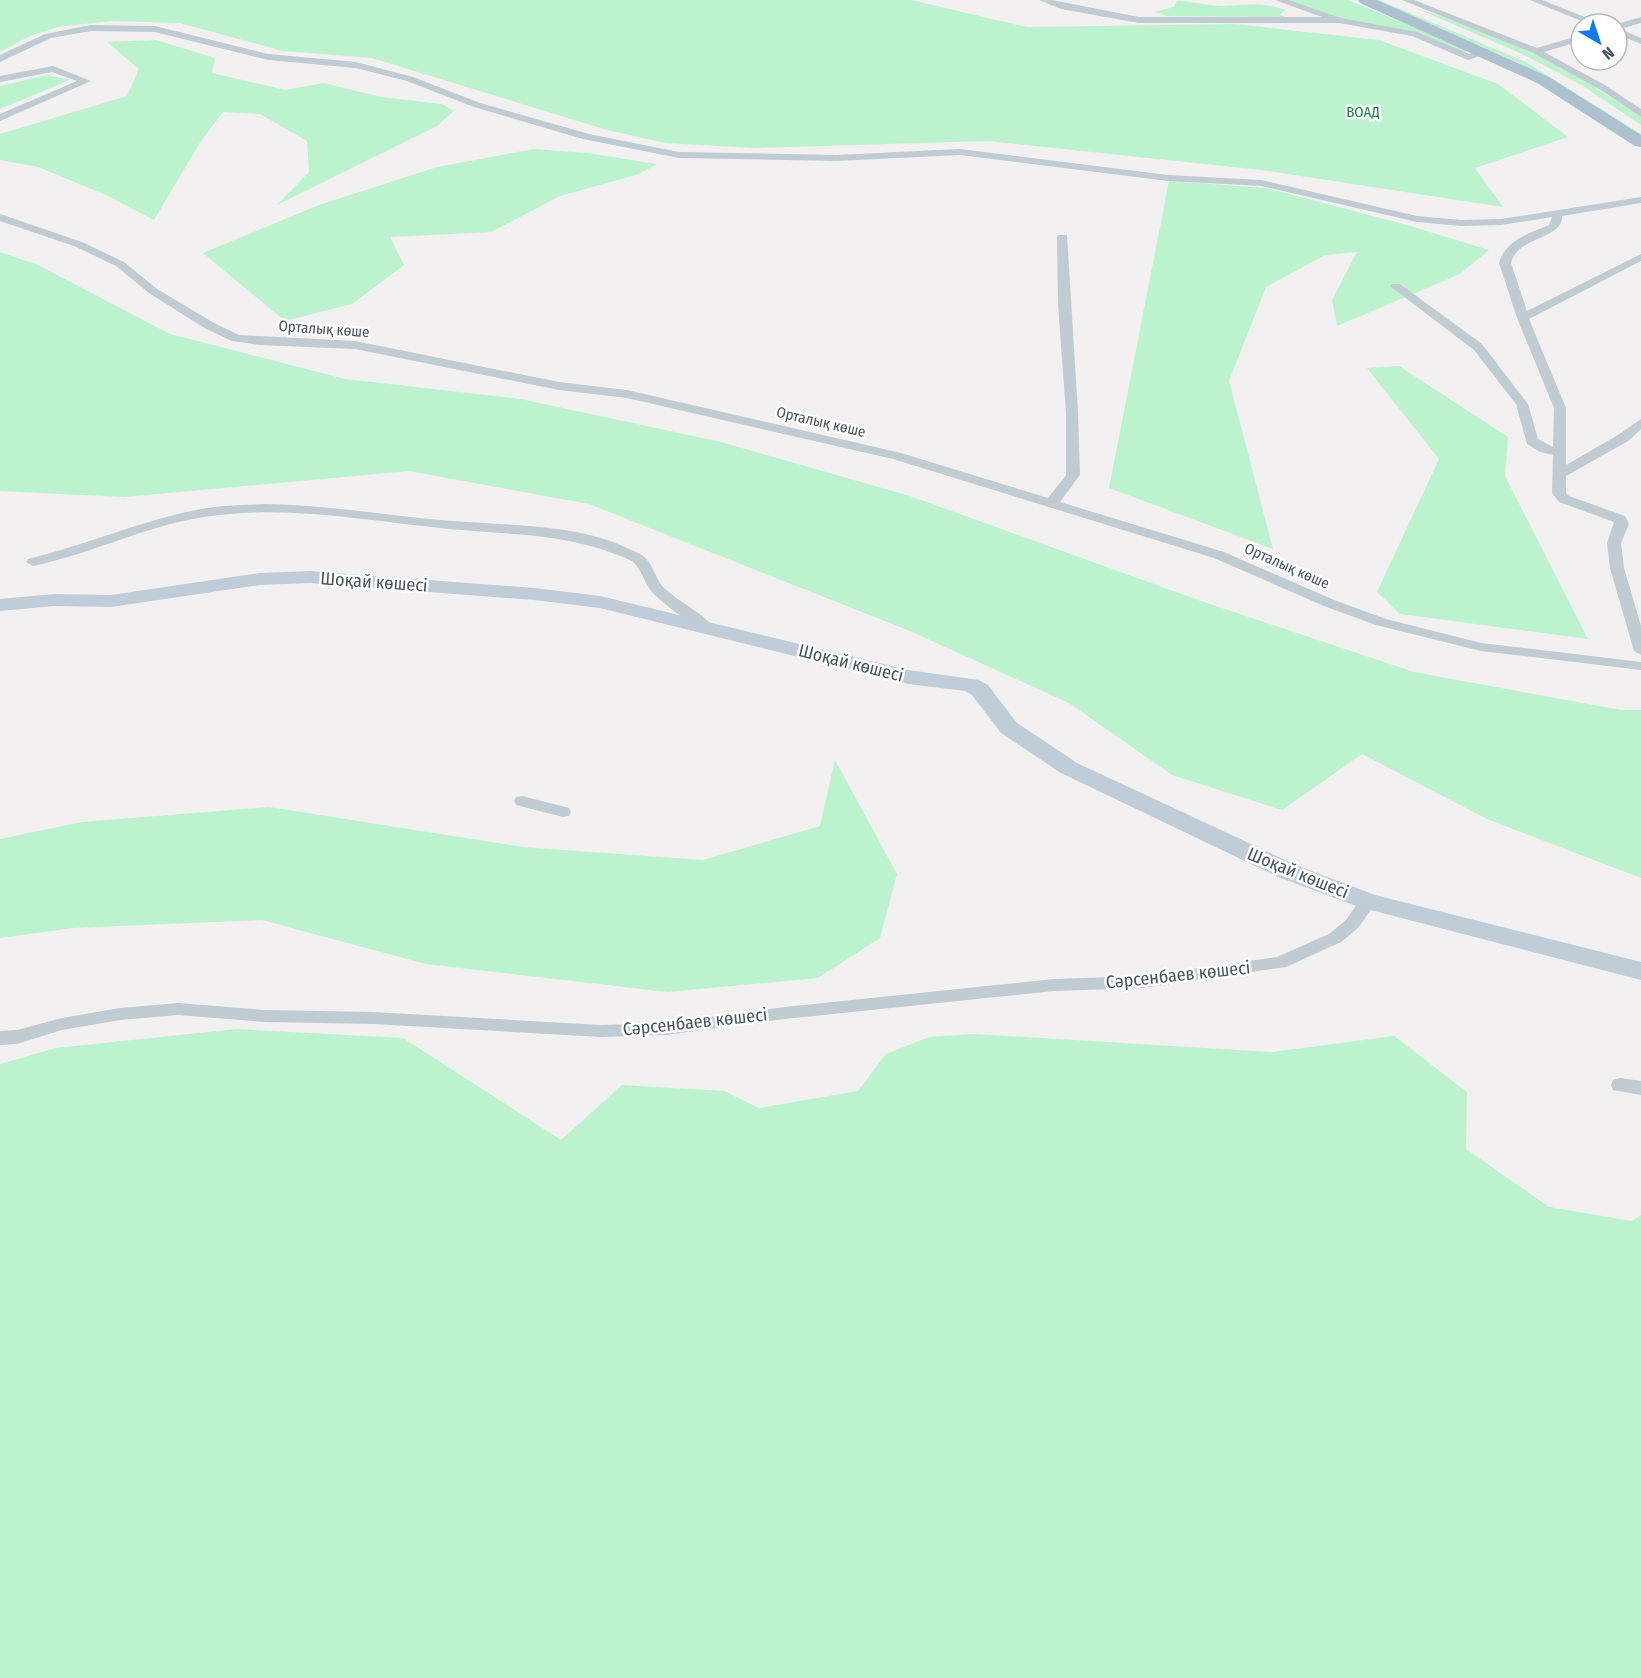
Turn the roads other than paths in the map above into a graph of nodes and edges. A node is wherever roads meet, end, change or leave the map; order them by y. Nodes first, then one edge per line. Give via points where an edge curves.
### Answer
1 (1043, 0) edge
2 (1279, 0) edge
3 (1365, 0) edge
4 (1388, 0) edge
5 (1406, 0) edge
6 (1534, 0) edge
7 (1569, 13) edge
8 (1339, 20) junction
9 (1569, 41) edge
10 (1536, 51) junction
11 (1487, 52) junction
12 (0, 60) edge
13 (0, 79) edge
14 (1641, 114) edge
15 (0, 118) edge
16 (1641, 129) edge
17 (1641, 142) edge
18 (1641, 200) edge
19 (1557, 213) junction
20 (0, 217) edge
21 (1063, 237) dead end
22 (1641, 256) edge
23 (1396, 286) dead end
24 (1523, 318) junction
25 (1641, 423) edge
26 (1559, 453) junction
27 (1559, 474) junction
28 (1052, 504) junction
29 (33, 562) dead end
30 (0, 605) edge
31 (706, 627) junction
32 (1641, 651) edge
33 (1641, 666) edge
34 (522, 801) dead end
35 (563, 812) dead end
36 (1368, 901) junction
37 (1641, 971) edge
38 (0, 1038) edge
39 (1620, 1084) dead end
40 (1641, 1088) edge

1 - 8 street via 1139,20
2 - 8 street
3 - 11 main road
4 - 16 main road via 1526,59
5 - 10 street
6 - 7 street
8 - 11 street via 1414,34 1468,57
9 - 10 street
10 - 14 street via 1602,87
11 - 17 main road via 1543,80
12 - 19 street via 48,36 91,28 155,29 268,57 356,65 587,137 679,155 836,158 960,152 1168,178 1261,183 1417,219 1501,222
13 - 15 street via 53,69 86,81
18 - 19 street
19 - 24 street via 1553,227 1506,255 1505,263
20 - 28 street, Орталық көше via 78,244 120,264 153,291 236,338 355,345 560,386 627,394 896,456
21 - 28 street via 1073,475
22 - 24 street
23 - 26 street via 1478,347 1522,404 1532,441
24 - 26 street via 1560,408
25 - 27 street via 1623,438
26 - 27 street
27 - 32 street via 1558,493 1564,499 1620,519 1622,524 1614,543 1617,568
28 - 33 street, Орталық көше via 1219,555 1381,622 1481,647
29 - 31 street via 77,553 160,524 257,507 519,530 584,537 644,562 656,587
30 - 31 street, Шоқай көшесі via 111,600 260,579 310,577 600,602
31 - 36 street, Шоқай көшесі via 908,678 971,685 980,690 1009,728 1069,768 1287,871
34 - 35 street
36 - 37 street, Шоқай көшесі
36 - 38 street, Сәрсенбаев көшесі via 1352,924 1335,938 1280,963 1143,982 1054,985 665,1029 601,1031 178,1009 120,1014
39 - 40 street

